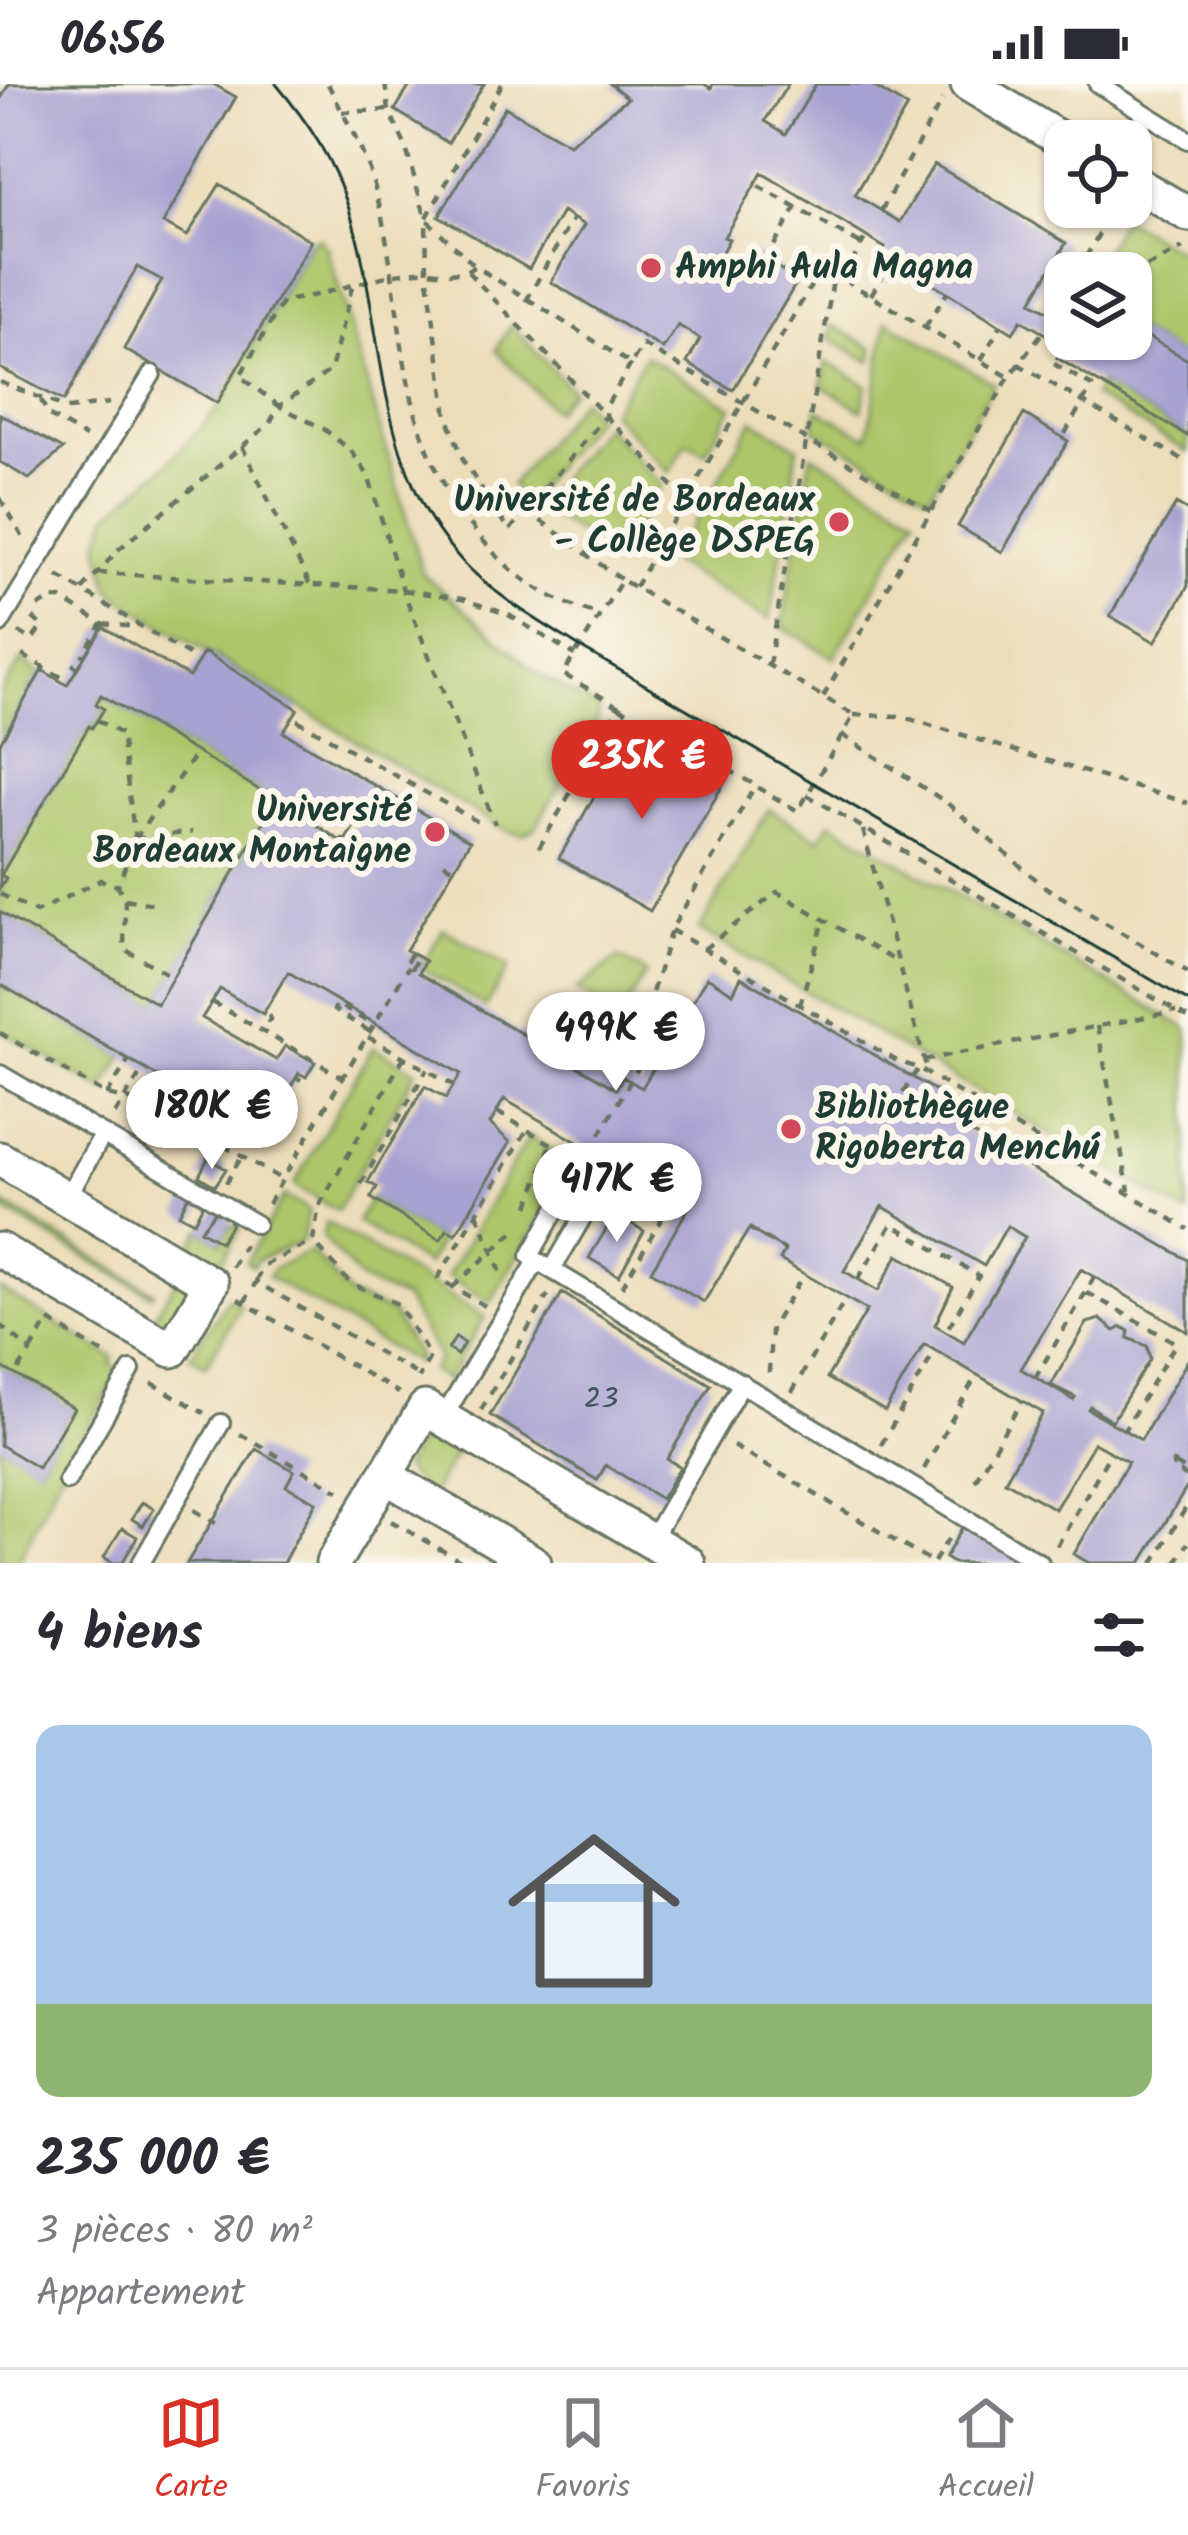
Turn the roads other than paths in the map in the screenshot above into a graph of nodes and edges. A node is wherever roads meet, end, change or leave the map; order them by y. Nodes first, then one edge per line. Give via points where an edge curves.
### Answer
1 (968, 84) edge
2 (1098, 84) edge
3 (1044, 129) edge
4 (1188, 140) edge
5 (1152, 193) edge
6 (1188, 214) edge
7 (152, 374) dead end
8 (0, 624) edge
9 (0, 1074) edge
10 (104, 1134) junction
11 (0, 1159) edge
12 (582, 1163) road end
13 (614, 1163) dead end
14 (67, 1198) junction
15 (256, 1224) road end
16 (0, 1250) edge
17 (550, 1269) junction
18 (131, 1370) road end
19 (742, 1383) junction
20 (442, 1406) junction
21 (221, 1423) road end
22 (385, 1476) junction
23 (67, 1481) dead end
24 (651, 1550) edge
25 (141, 1563) edge
26 (332, 1563) edge
27 (534, 1563) edge
28 (688, 1563) edge
29 (1044, 1563) edge

1 - 3 street
2 - 4 lane
5 - 6 street
7 - 8 lane
9 - 10 lane
10 - 14 lane
10 - 15 lane
11 - 14 street
12 - 17 lane via 530,1256
13 - 17 lane
14 - 16 street via 215,1286 172,1350
17 - 19 lane
17 - 20 lane
18 - 23 lane
19 - 24 lane
19 - 29 lane
20 - 22 street
20 - 24 street
21 - 25 lane
22 - 26 street
22 - 27 street
24 - 28 street

